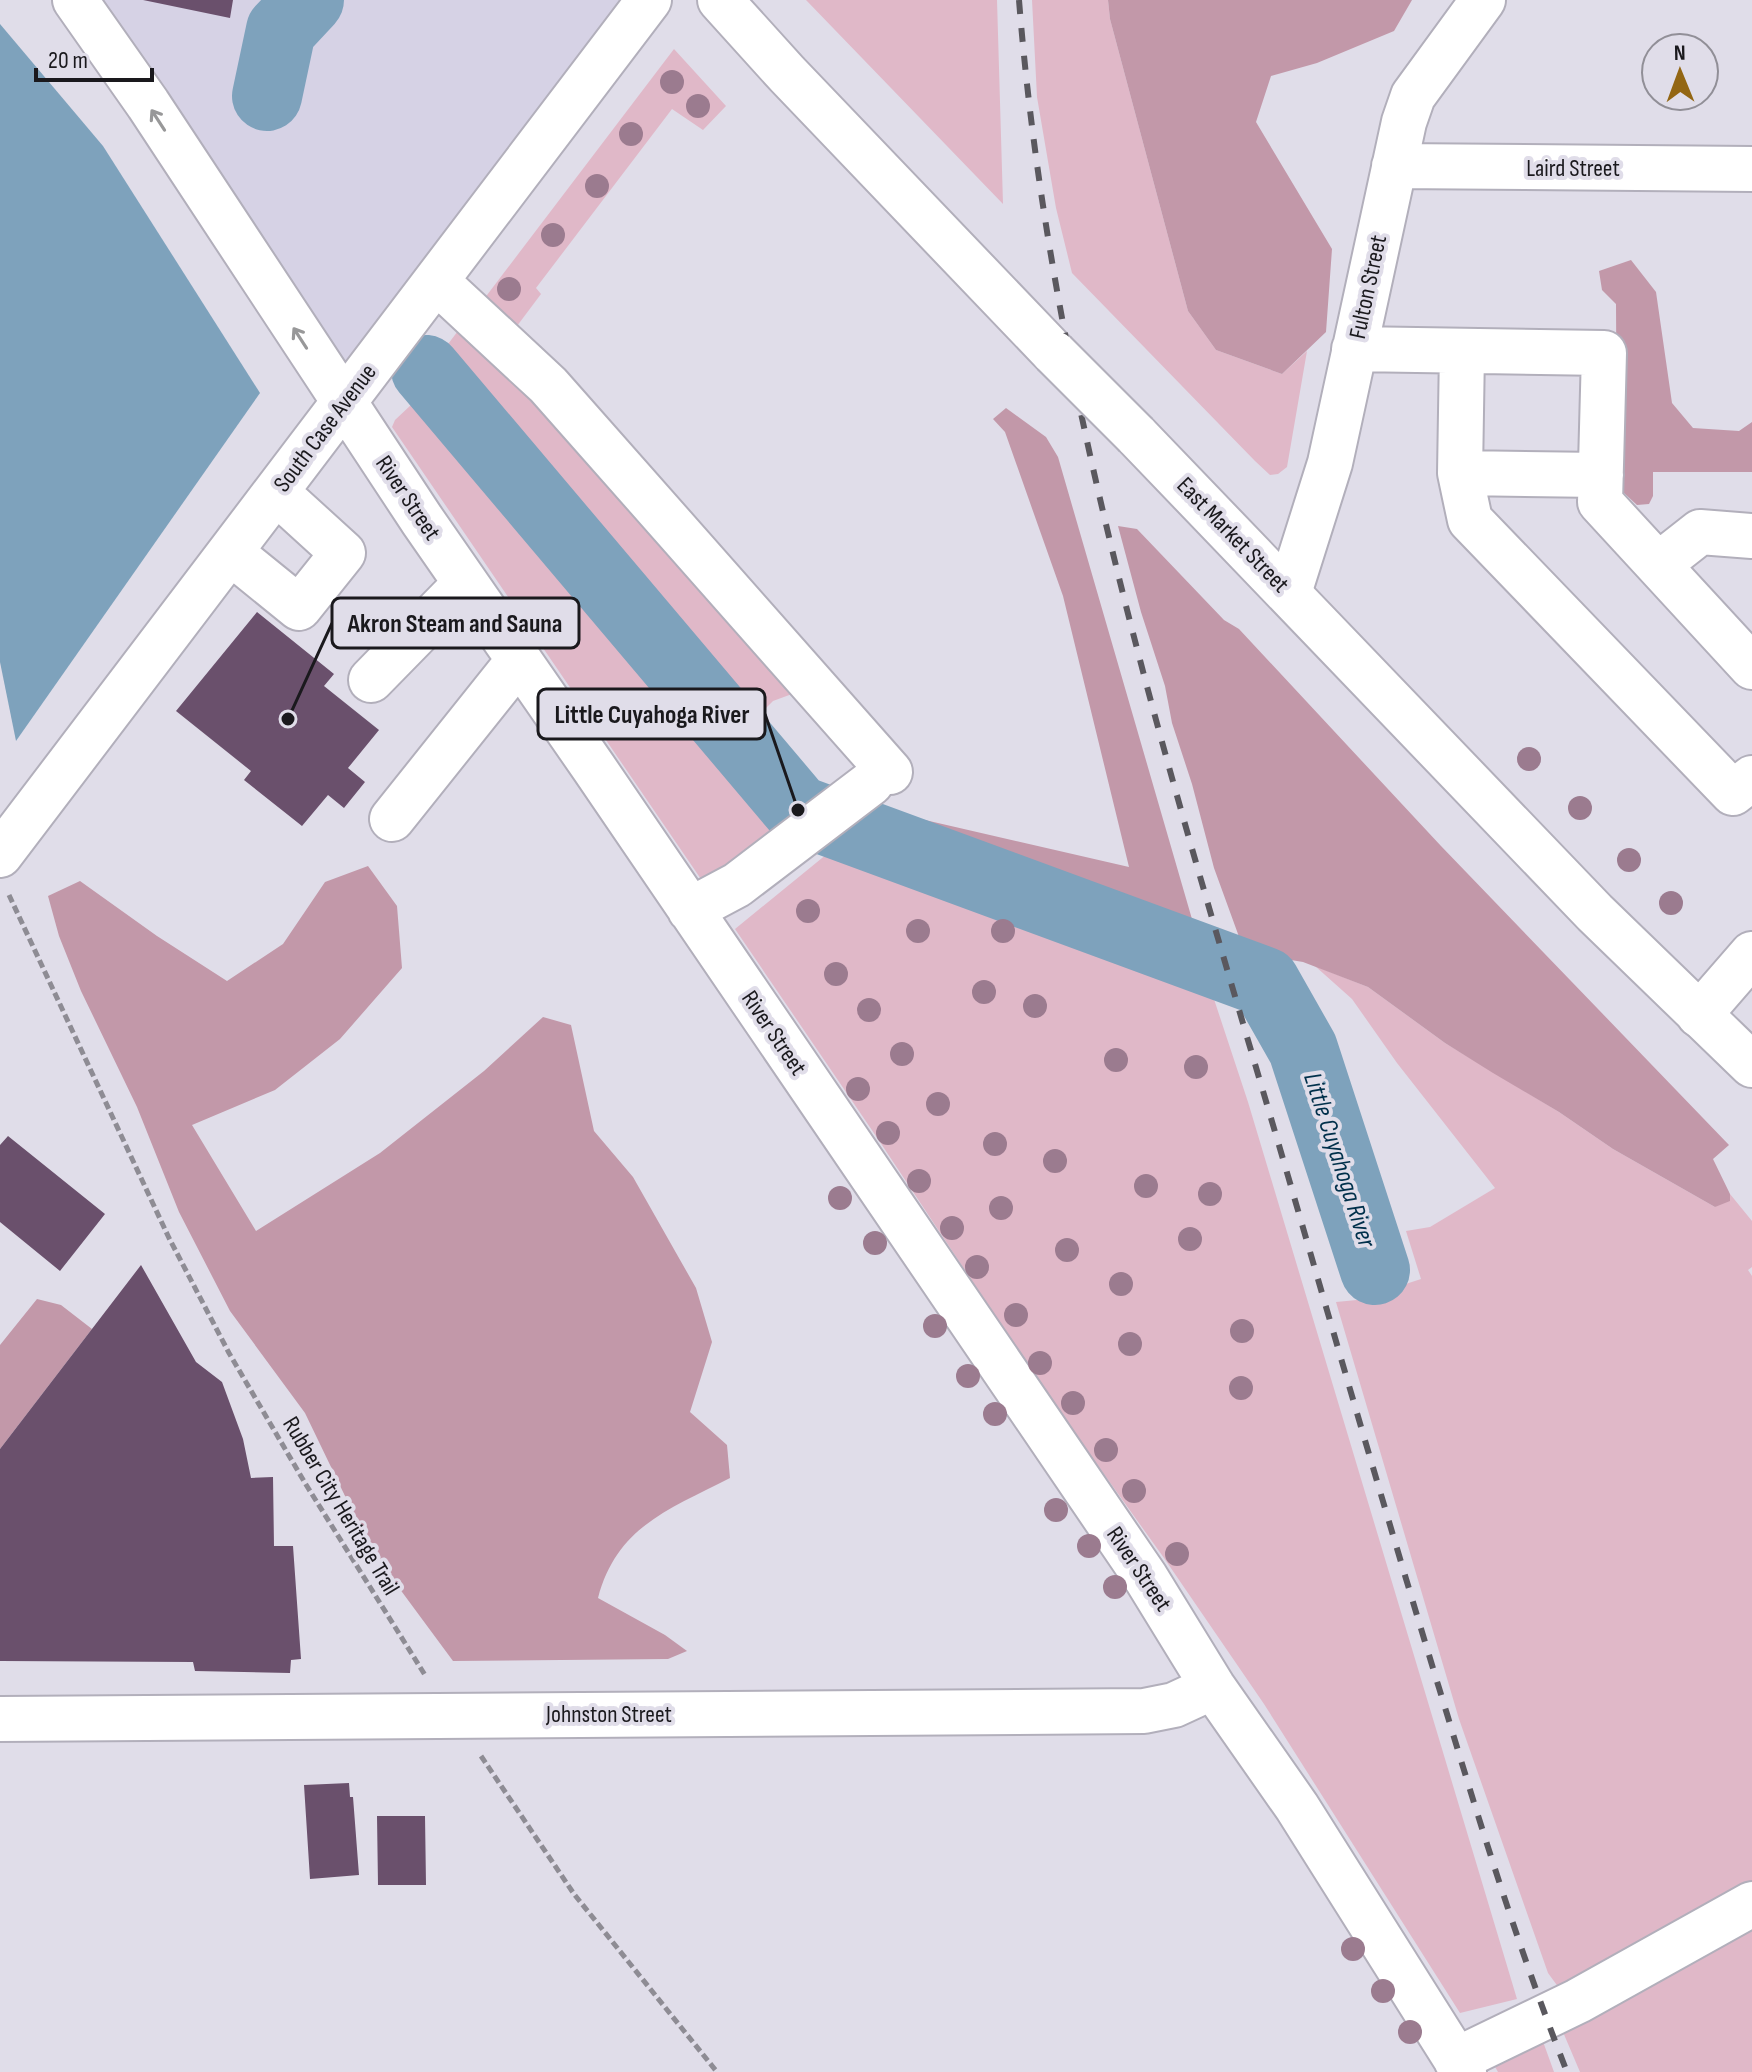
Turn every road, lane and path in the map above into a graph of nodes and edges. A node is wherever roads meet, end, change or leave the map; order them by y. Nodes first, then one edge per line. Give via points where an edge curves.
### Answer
1 (649, 0) edge
2 (720, 0) edge
3 (1483, 0) edge
4 (92, 9) edge
5 (1394, 166) junction
6 (1752, 169) edge
7 (432, 285) junction
8 (1354, 349) junction
9 (1462, 351) junction
10 (344, 402) junction
11 (1460, 473) junction
12 (1601, 475) junction
13 (276, 492) junction
14 (1752, 536) edge
15 (230, 552) junction
16 (1658, 565) junction
17 (465, 584) junction
18 (1289, 593) junction
19 (519, 660) junction
20 (1752, 667) edge
21 (371, 680) dead end
22 (1752, 778) edge
23 (392, 819) dead end
24 (0, 855) edge
25 (15, 908) dead end
26 (690, 910) junction
27 (1752, 954) edge
28 (1699, 1015) junction
29 (1752, 1065) edge
30 (1213, 1687) junction
31 (453, 1716) junction
32 (0, 1719) edge
33 (1752, 1904) edge
34 (1460, 2066) edge
35 (717, 2072) edge

1 - 7 street, South Case Avenue
2 - 18 street, East Market Street, bridge via 1004,302
3 - 5 street, Fulton Street via 1413,96
10 -> 4 street, River Street
5 - 6 street, Laird Street
5 - 8 street, Fulton Street
7 - 10 street, South Case Avenue
7 - 26 street via 548,385 881,778 737,885
8 - 9 street
8 - 18 street, Fulton Street via 1330,463
9 - 11 street
9 - 12 street via 1604,353
10 - 13 street, South Case Avenue
10 - 17 street, River Street
11 - 12 street
11 - 22 street via 1470,520 1733,793
12 - 16 street via 1600,502
13 - 15 street, South Case Avenue
13 - 15 street via 343,553 299,608
14 - 16 street via 1700,532
15 - 24 street, South Case Avenue
16 - 20 street
17 - 19 street, River Street
17 - 21 street
18 - 28 street, East Market Street
19 - 23 street
19 - 26 street, River Street
25 - 31 path, Rubber City Heritage Trail via 169,1238 229,1353 403,1643
26 - 30 street, River Street via 1146,1578
27 - 28 street
28 - 29 street, East Market Street
30 - 31 street, Johnston Street via 1174,1705 1144,1711
30 - 34 street, River Street via 1297,1807
31 - 32 street, Johnston Street
31 - 35 path, Rubber City Heritage Trail via 574,1894
33 - 34 street

